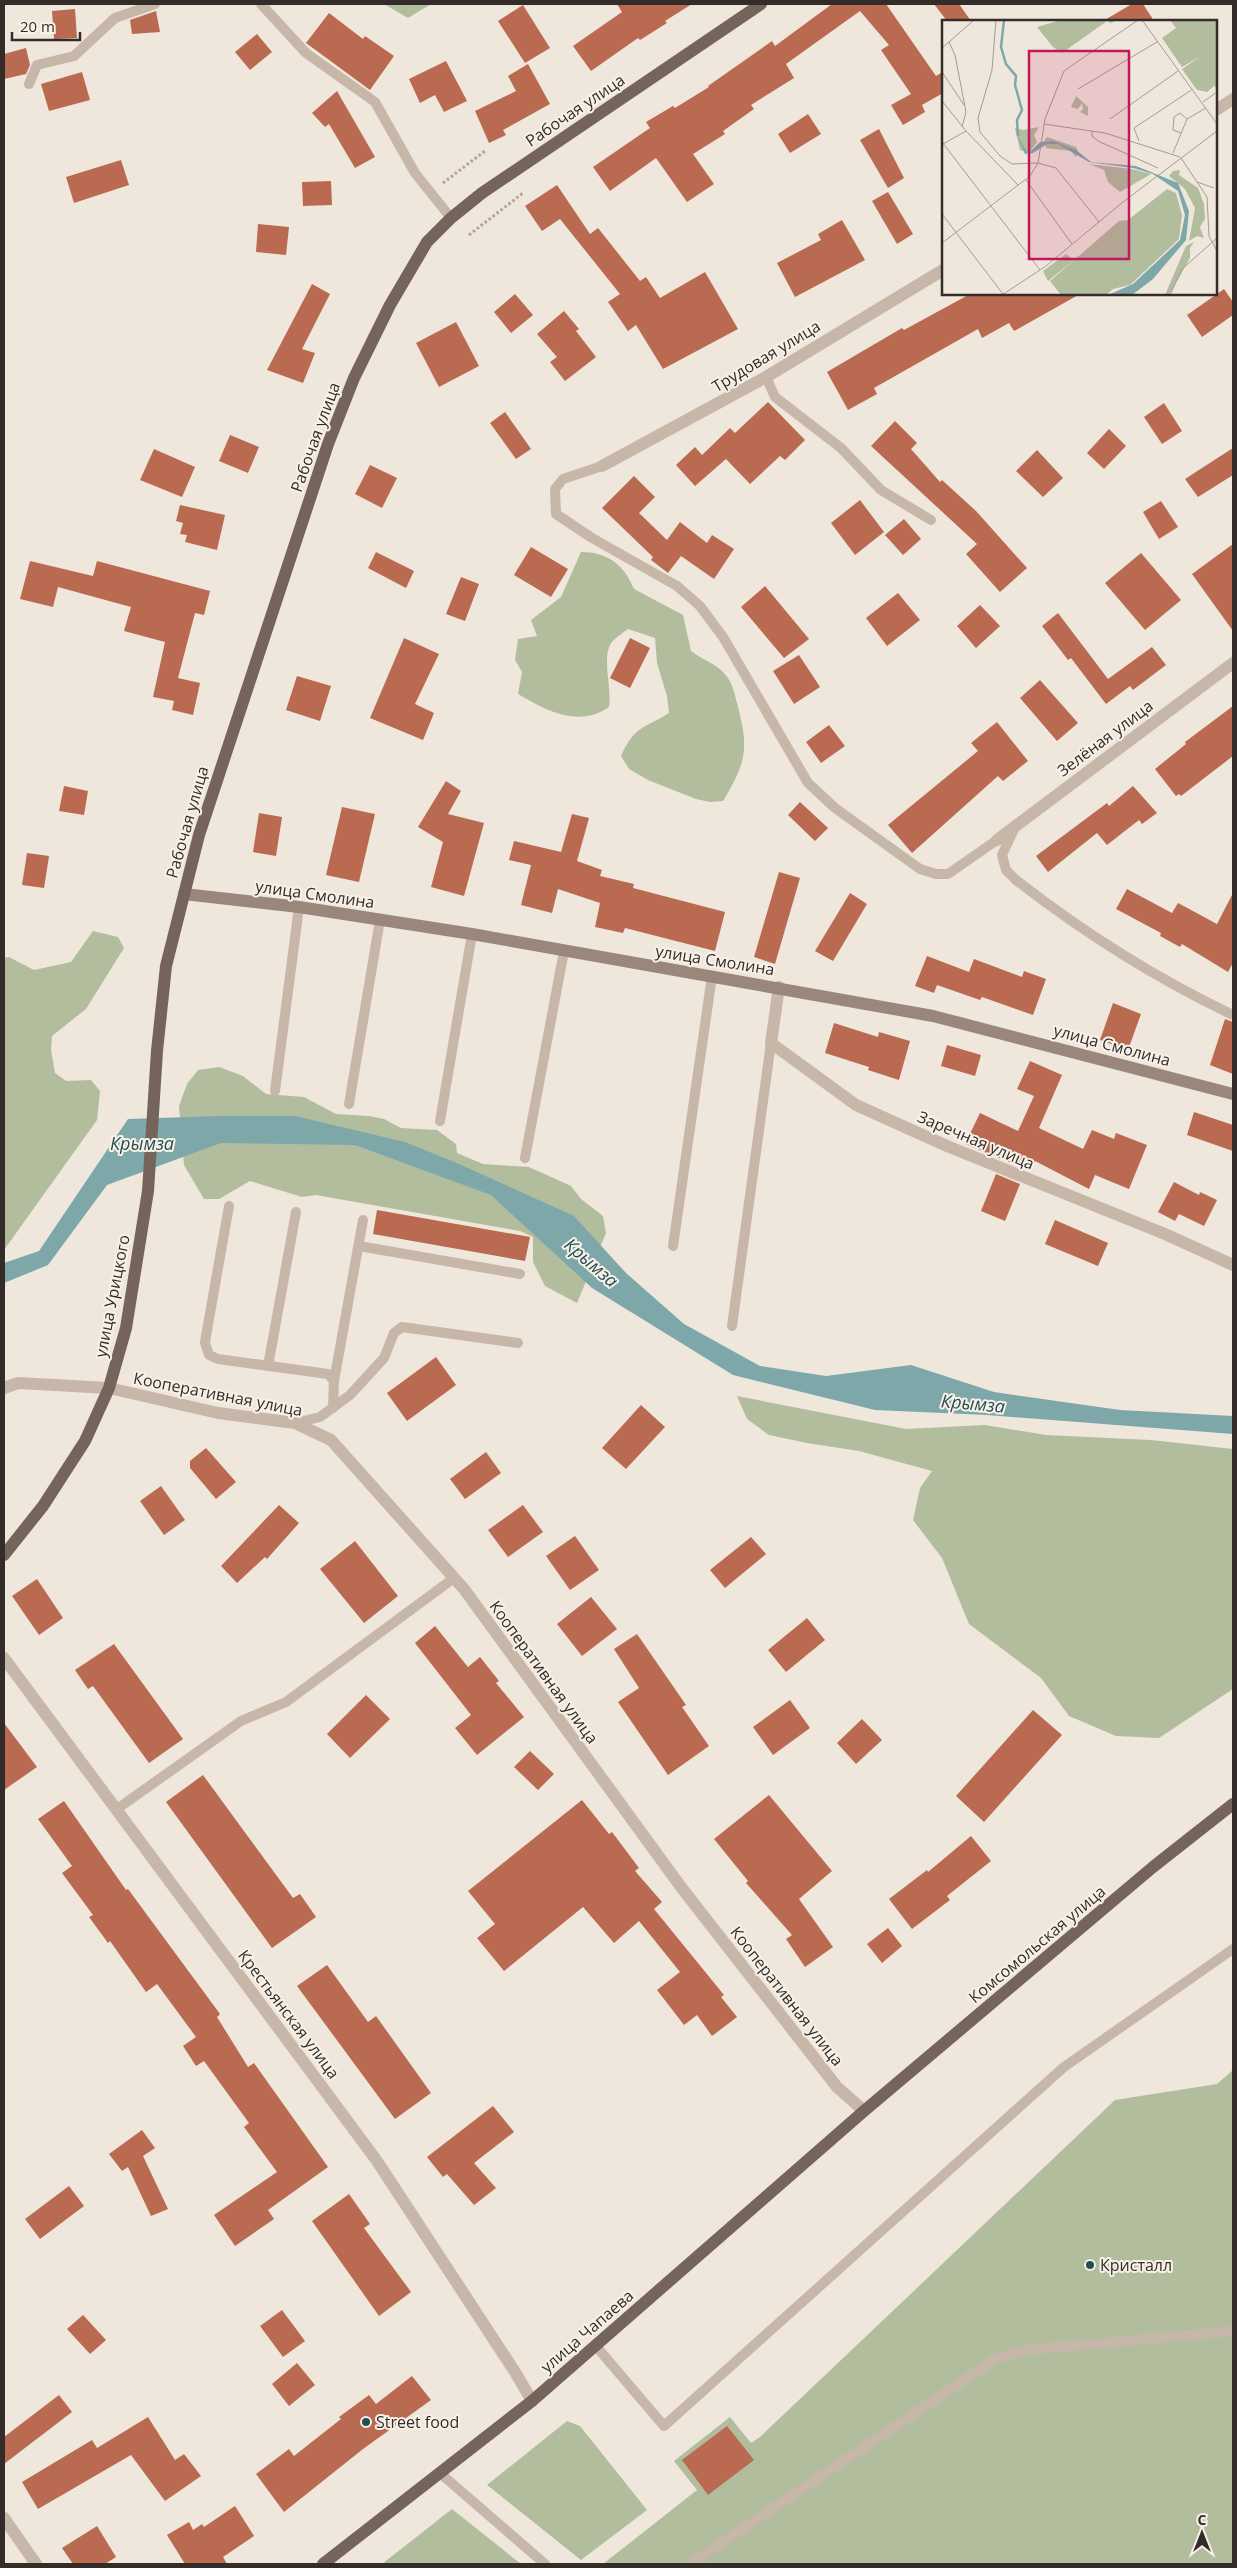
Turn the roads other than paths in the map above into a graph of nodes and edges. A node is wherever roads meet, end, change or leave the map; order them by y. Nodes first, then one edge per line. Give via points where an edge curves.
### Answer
1 (155, 4) edge
2 (261, 4) edge
3 (761, 4) edge
4 (29, 84) dead end
5 (1233, 100) edge
6 (1217, 109) edge
7 (451, 218) junction
8 (942, 271) edge
9 (766, 377) junction
10 (602, 466) joint
11 (931, 520) dead end
12 (1233, 663) edge
13 (1016, 826) junction
14 (997, 840) joint
15 (184, 894) junction
16 (299, 907) junction
17 (380, 920) junction
18 (472, 934) junction
19 (564, 951) junction
20 (712, 976) junction
21 (779, 988) junction
22 (1233, 1015) edge
23 (771, 1043) junction
24 (275, 1091) dead end
25 (1233, 1094) edge
26 (349, 1104) dead end
27 (440, 1121) dead end
28 (525, 1158) dead end
29 (148, 1191) joint
30 (229, 1206) dead end
31 (296, 1212) dead end
32 (363, 1220) dead end
33 (359, 1246) junction
34 (673, 1246) dead end
35 (1233, 1266) edge
36 (520, 1274) dead end
37 (732, 1326) dead end
38 (518, 1343) dead end
39 (268, 1366) junction
40 (334, 1381) junction
41 (4, 1388) edge
42 (109, 1388) junction
43 (333, 1408) junction
44 (294, 1423) junction
45 (4, 1555) edge
46 (454, 1578) junction
47 (4, 1658) edge
48 (1233, 1804) edge
49 (117, 1809) junction
50 (1233, 1949) edge
51 (864, 2111) junction
52 (1233, 2331) edge
53 (595, 2345) junction
54 (532, 2401) junction
55 (442, 2474) junction
56 (4, 2518) edge
57 (36, 2564) edge
58 (323, 2564) edge
59 (545, 2564) edge
60 (690, 2564) edge

1 - 4 lane via 115,18 74,56 37,65
2 - 7 lane via 306,53 375,102 414,173
3 - 7 main road, Рабочая улица via 482,193
5 - 6 street
7 - 15 main road, Рабочая улица via 427,242 406,276 354,378 328,444 233,729
8 - 9 street, Трудовая улица
9 - 10 street, Трудовая улица
9 - 11 lane via 775,397 841,448 881,490
10 - 14 lane via 563,479 555,489 556,514 676,586 700,606 723,637 808,783 835,808 920,869 936,874 948,874
12 - 13 street, Зелёная улица
13 - 14 street, Зелёная улица
13 - 22 lane via 1002,855 1006,870 1016,880 1098,941 1180,990
15 - 16 street, улица Смолина
15 - 29 main road, Рабочая улица via 166,966
16 - 17 street, улица Смолина
16 - 24 lane
17 - 18 street, улица Смолина
17 - 26 lane
18 - 19 street, улица Смолина
18 - 27 lane
19 - 20 street, улица Смолина
19 - 28 lane
20 - 21 street, улица Смолина
20 - 34 lane
21 - 23 street
21 - 25 street, улица Смолина via 933,1016
23 - 35 street, Заречная улица via 856,1104 947,1146 1165,1234
23 - 37 lane
29 - 42 main road, улица Урицкого via 126,1328
30 - 39 lane via 205,1342 209,1355 218,1359
31 - 39 lane
32 - 33 lane
33 - 36 lane
33 - 40 lane
38 - 43 lane via 402,1327 394,1333 384,1358 350,1395
39 - 40 lane via 328,1374
40 - 43 lane
41 - 42 street, Кооперативная улица via 18,1383
42 - 44 street, Кооперативная улица via 218,1413
42 - 45 main road, улица Урицкого via 85,1441 43,1506
43 - 44 lane via 320,1417
44 - 46 street, Кооперативная улица via 330,1440
46 - 49 lane via 286,1702 241,1721
46 - 51 street, Кооперативная улица via 681,1887 837,2087
47 - 49 street, Крестьянская улица
48 - 51 main road, Комсомольская улица via 1153,1867
49 - 54 street, Крестьянская улица via 377,2161
50 - 53 lane via 1064,2068 664,2426
51 - 53 main road, улица Чапаева
52 - 60 lane via 1026,2350 997,2358
53 - 54 main road, улица Чапаева
54 - 55 main road, улица Чапаева
55 - 58 main road, улица Чапаева
55 - 59 lane
56 - 57 street

